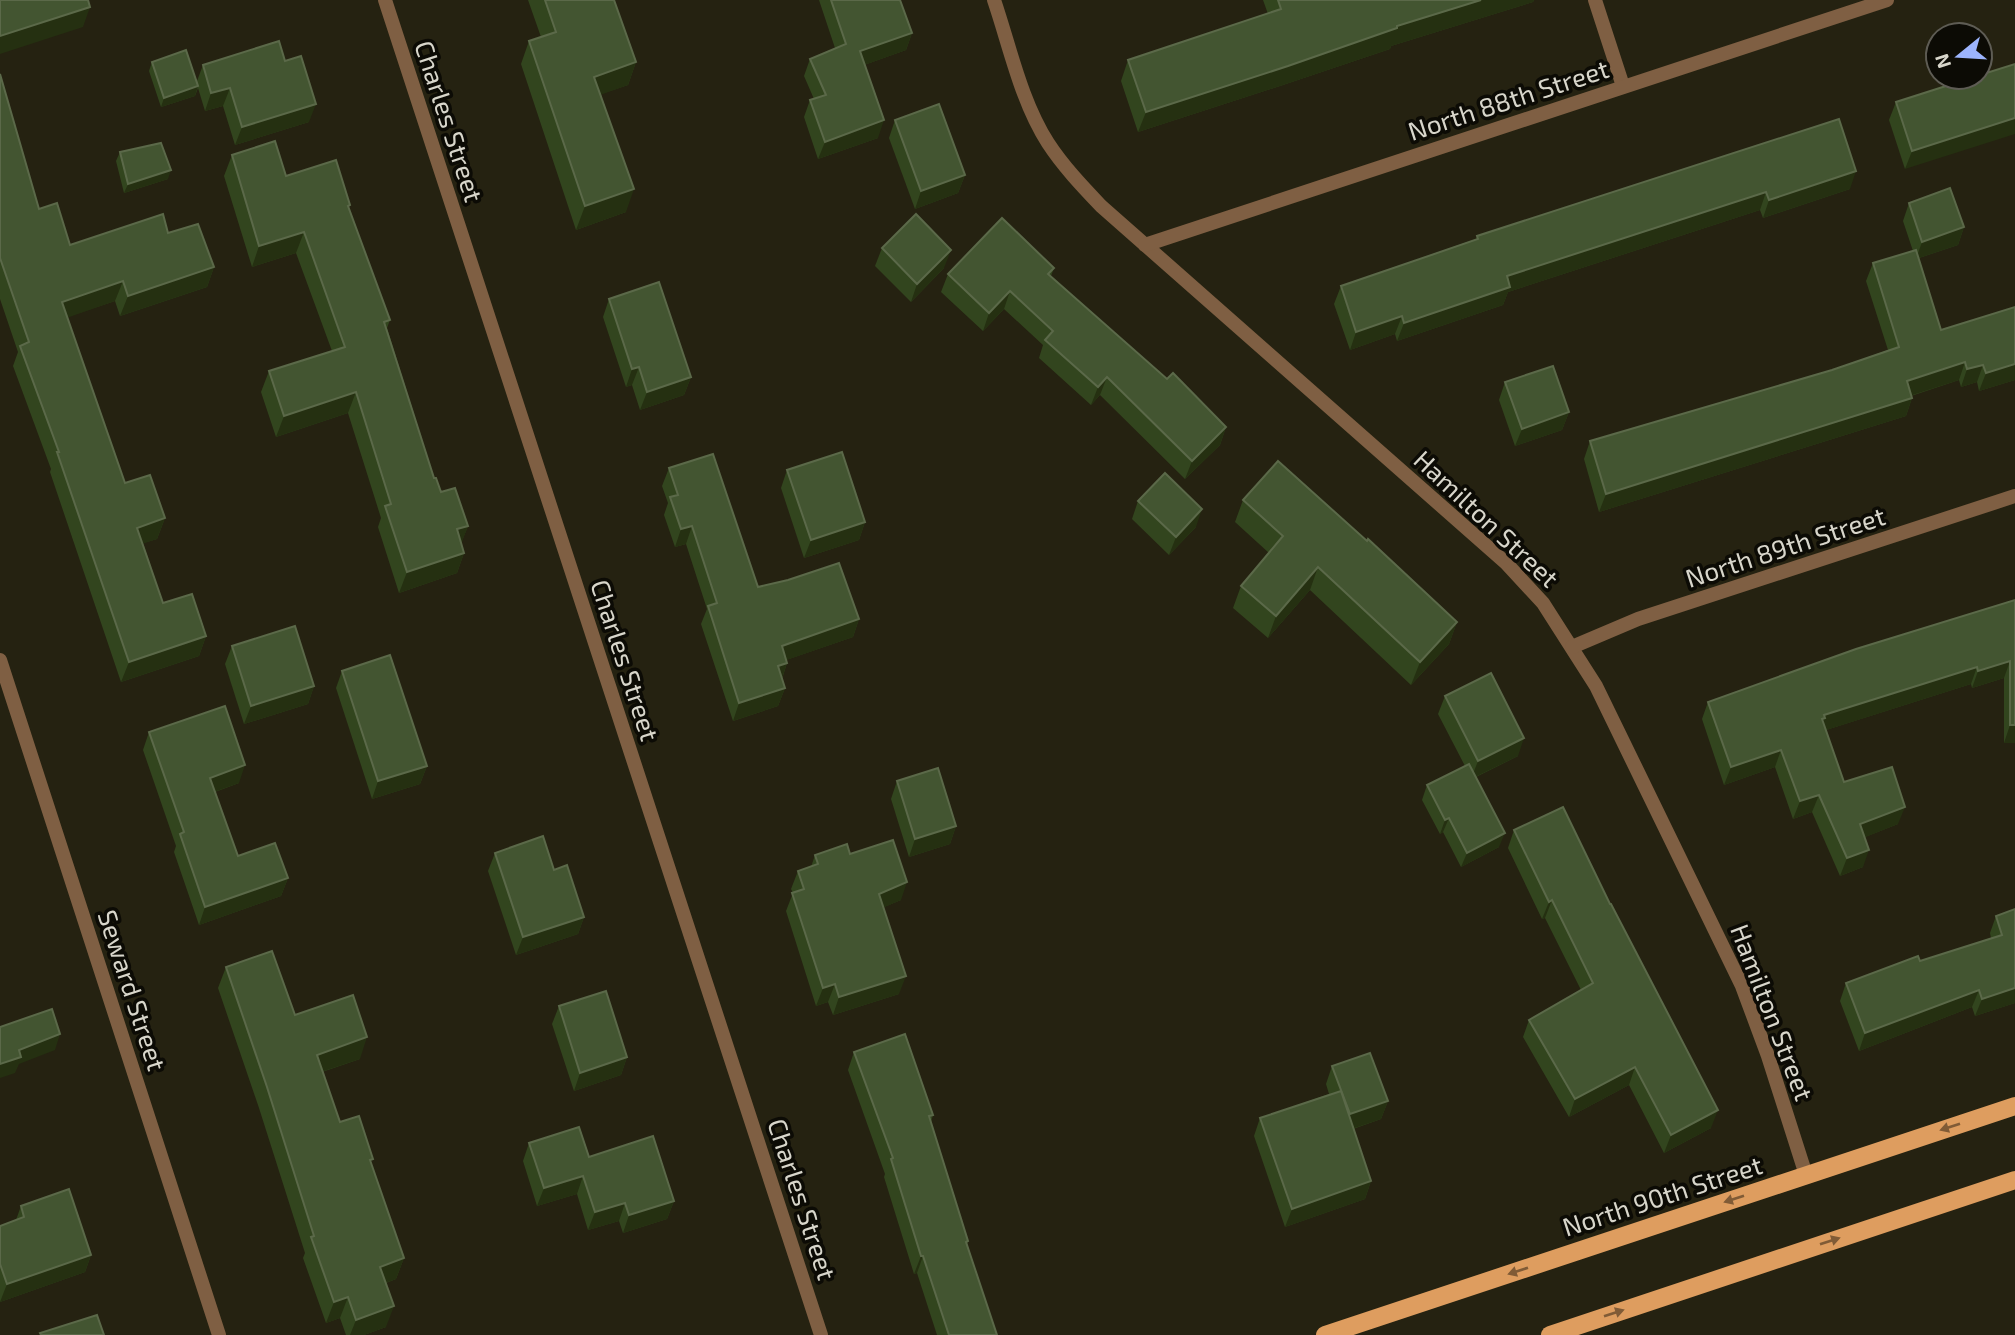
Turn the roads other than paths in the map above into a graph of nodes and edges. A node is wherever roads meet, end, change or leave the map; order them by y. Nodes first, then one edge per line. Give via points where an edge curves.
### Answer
1 (384, 0) edge
2 (994, 0) edge
3 (1595, 0) edge
4 (1886, 0) edge
5 (1623, 86) junction
6 (1145, 245) junction
7 (2015, 496) edge
8 (1572, 647) junction
9 (0, 660) edge
10 (2015, 1106) edge
11 (1806, 1175) junction
12 (2015, 1181) edge
13 (219, 1335) edge
14 (821, 1335) edge
15 (1325, 1335) edge
16 (1550, 1335) edge

1 - 14 street, Charles Street
2 - 6 street, Hamilton Street via 1028,102 1047,141 1085,190
3 - 5 street
4 - 5 street, North 88th Street
5 - 6 street, North 88th Street
6 - 8 street, Hamilton Street via 1506,563 1543,603
7 - 8 street, North 89th Street via 1639,619
8 - 11 street, Hamilton Street via 1596,686 1742,986
9 - 13 street, Seward Street
10 -> 11 main road, North 90th Street
11 -> 15 main road, North 90th Street
16 -> 12 main road

